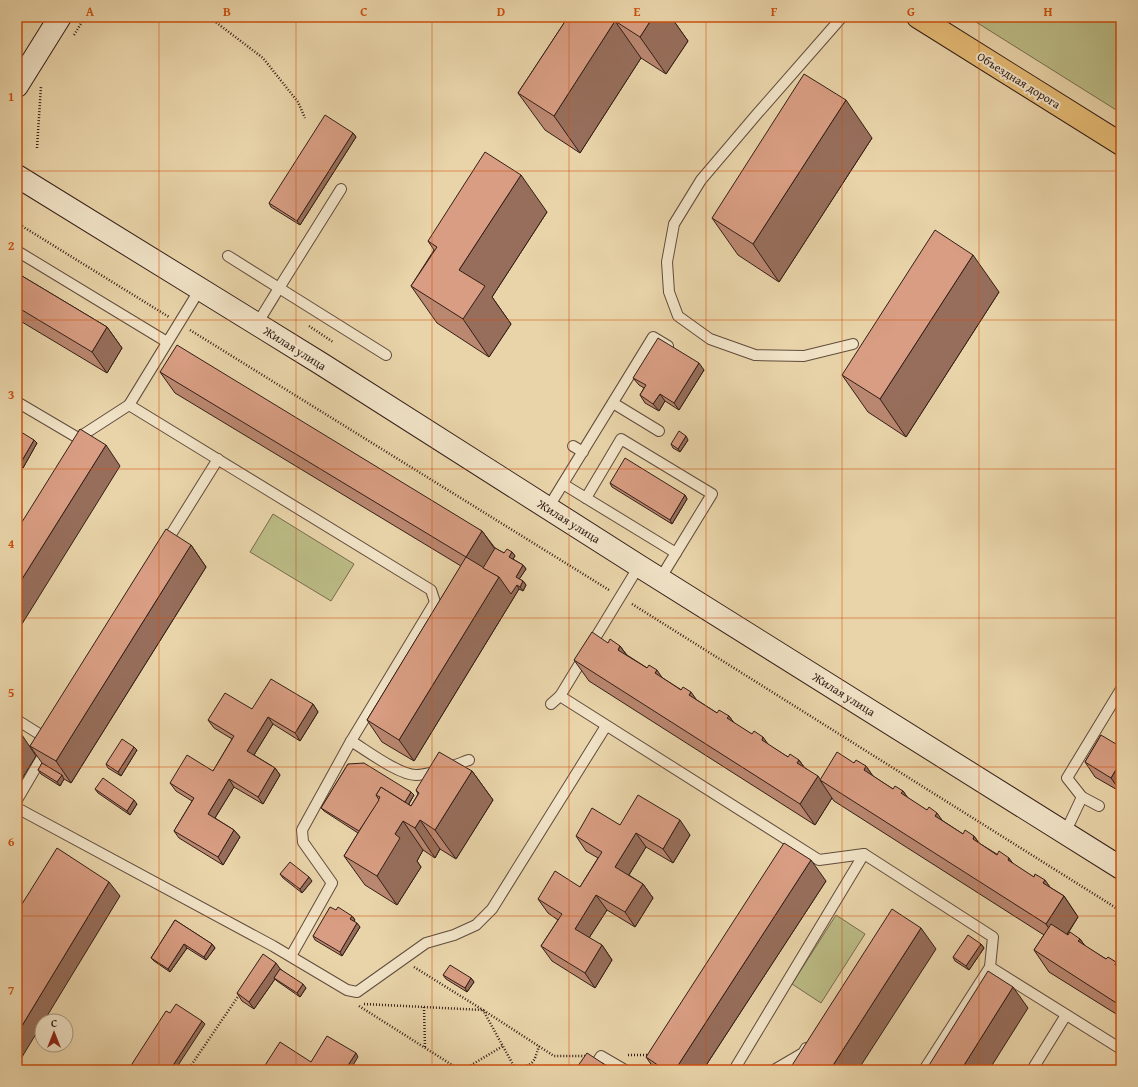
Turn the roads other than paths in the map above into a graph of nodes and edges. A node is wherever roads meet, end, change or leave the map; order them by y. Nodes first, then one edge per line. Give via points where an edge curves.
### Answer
1 (60, 17) edge
2 (842, 17) edge
3 (918, 17) edge
4 (17, 86) edge
5 (1121, 144) edge
6 (17, 176) edge
7 (341, 190) dead end
8 (17, 251) edge
9 (228, 256) dead end
10 (279, 288) junction
11 (200, 289) junction
12 (257, 324) junction
13 (167, 342) junction
14 (853, 344) dead end
15 (678, 352) edge
16 (386, 356) dead end
17 (17, 402) edge
18 (613, 403) junction
19 (129, 405) junction
20 (659, 431) dead end
21 (573, 446) dead end
22 (583, 452) junction
23 (218, 459) junction
24 (563, 484) junction
25 (586, 498) junction
26 (548, 508) junction
27 (159, 554) edge
28 (676, 554) junction
29 (639, 566) junction
30 (660, 579) junction
31 (1121, 689) edge
32 (560, 696) junction
33 (551, 704) dead end
34 (17, 720) edge
35 (53, 724) edge
36 (606, 726) junction
37 (44, 737) junction
38 (351, 741) junction
39 (469, 760) dead end
40 (1082, 796) junction
41 (17, 800) edge
42 (1099, 806) dead end
43 (17, 808) edge
44 (1065, 833) junction
45 (864, 854) junction
46 (1121, 868) edge
47 (291, 956) junction
48 (990, 968) junction
49 (1066, 1015) junction
50 (811, 1040) edge
51 (1121, 1049) edge
52 (592, 1070) edge
53 (625, 1070) edge
54 (734, 1070) edge
55 (774, 1070) edge
56 (924, 1070) edge
57 (1032, 1070) edge

1 - 4 main road
2 - 14 lane via 701,180 674,224 667,262 669,292 678,316 710,339 755,355 804,356
3 - 5 main road, Объездная дорога
6 - 11 main road, Жилая улица
7 - 10 lane
8 - 13 lane
9 - 10 lane
10 - 12 lane
10 - 16 lane
11 - 12 main road, Жилая улица
11 - 13 lane
12 - 26 main road, Жилая улица
13 - 19 lane
15 - 18 lane via 653,337
17 - 19 lane via 78,438
18 - 20 lane
18 - 22 lane
19 - 23 lane
21 - 22 lane
22 - 24 lane
23 - 27 lane
23 - 38 lane via 431,590 435,602
24 - 25 lane
24 - 26 lane
25 - 28 lane
25 - 28 lane via 622,439 706,490 712,494
26 - 29 main road, Жилая улица
28 - 30 lane
29 - 30 main road, Жилая улица
29 - 32 lane
30 - 44 main road, Жилая улица
31 - 40 lane via 1067,778
32 - 33 lane
32 - 36 lane
34 - 37 lane
35 - 37 lane
36 - 45 lane via 819,860
36 - 47 lane via 492,909 476,925 426,943 357,992 347,990
37 - 41 lane via 45,752
38 - 39 lane via 403,772 415,775
38 - 47 lane via 302,830 303,842 332,883
40 - 42 lane
40 - 44 lane
43 - 47 lane
44 - 46 main road, Жилая улица
45 - 48 lane via 994,937
45 - 54 lane
48 - 49 lane
48 - 56 lane
49 - 51 lane
49 - 57 lane
50 - 55 lane via 803,1053
52 - 53 lane via 601,1056

